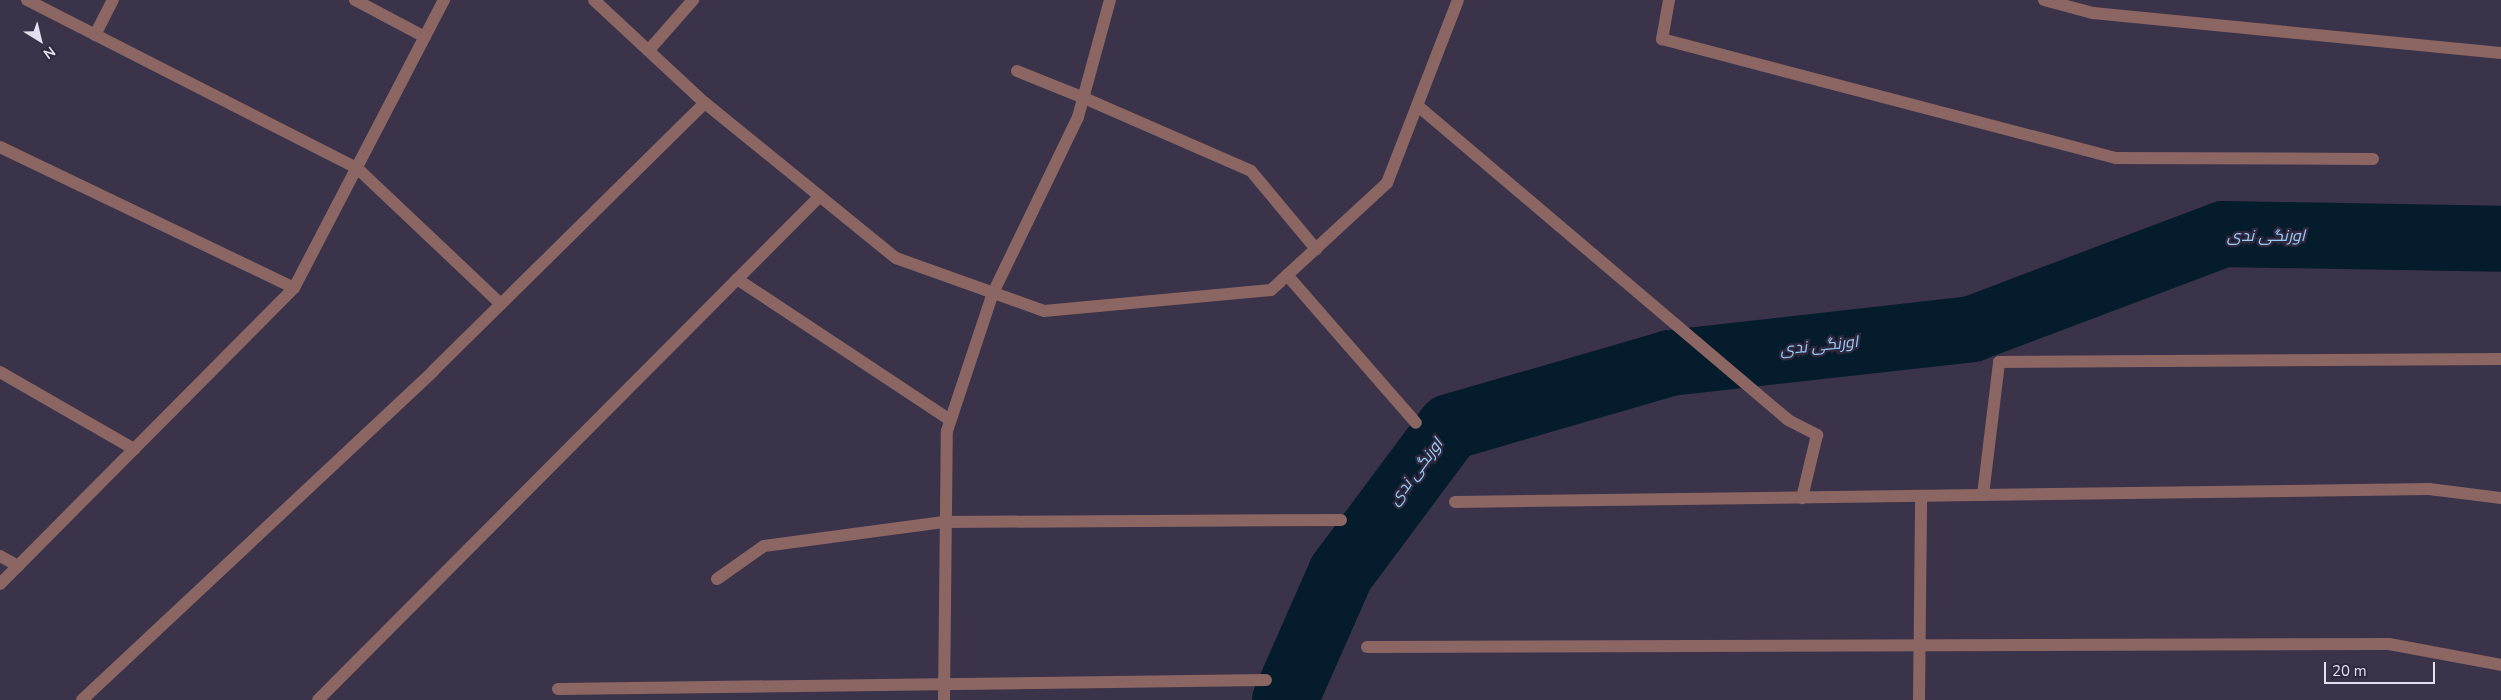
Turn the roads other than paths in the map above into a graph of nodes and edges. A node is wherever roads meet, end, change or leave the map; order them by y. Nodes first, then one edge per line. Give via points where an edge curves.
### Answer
1 (27, 0) edge
2 (113, 0) edge
3 (355, 0) edge
4 (444, 0) edge
5 (594, 0) edge
6 (694, 0) edge
7 (1110, 0) edge
8 (1458, 0) edge
9 (1669, 0) edge
10 (2044, 0) edge
11 (95, 34) junction
12 (425, 37) junction
13 (649, 50) junction
14 (2501, 53) edge
15 (1017, 71) dead end
16 (1084, 98) junction
17 (705, 102) junction
18 (1418, 106) junction
19 (0, 147) edge
20 (2373, 159) dead end
21 (357, 168) junction
22 (820, 196) junction
23 (1316, 249) junction
24 (1287, 275) junction
25 (737, 279) junction
26 (294, 288) junction
27 (993, 293) junction
28 (502, 304) junction
29 (2501, 359) edge
30 (0, 372) edge
31 (950, 420) junction
32 (1416, 424) dead end
33 (134, 449) junction
34 (1921, 496) junction
35 (1983, 496) junction
36 (1802, 498) junction
37 (2501, 498) edge
38 (1455, 502) dead end
39 (1341, 520) dead end
40 (946, 522) junction
41 (0, 556) edge
42 (18, 566) junction
43 (717, 579) dead end
44 (0, 584) edge
45 (1919, 646) junction
46 (1367, 647) dead end
47 (2501, 665) edge
48 (1266, 680) dead end
49 (944, 683) junction
50 (558, 689) dead end
51 (82, 700) edge
52 (318, 700) edge
53 (944, 700) edge
54 (1919, 700) edge

1 - 11 street
2 - 11 street
3 - 12 street
4 - 12 street
5 - 13 street
6 - 13 street
7 - 16 street
8 - 18 street
9 - 20 street via 1662,38 2116,158
10 - 14 street via 2092,13
11 - 21 street
12 - 21 street
13 - 17 street
15 - 16 street
16 - 23 street via 1251,171
16 - 27 street via 1078,117
17 - 22 street
17 - 28 street
18 - 23 street via 1387,183
18 - 36 street via 1788,420 1817,435
19 - 26 street
21 - 26 street
21 - 28 street
22 - 25 street
22 - 27 street via 896,258
23 - 24 street
24 - 27 street via 1271,290 1044,311
24 - 32 street
25 - 31 street
25 - 52 street
26 - 33 street
27 - 31 street
28 - 51 street
29 - 35 street via 1999,362
30 - 33 street
31 - 40 street via 947,431
33 - 42 street
34 - 35 street
34 - 36 street
34 - 45 street
35 - 37 street via 2429,489
36 - 38 street
39 - 40 street
40 - 43 street via 764,546
40 - 49 street
41 - 42 street
42 - 44 street
45 - 46 street
45 - 47 street via 2389,644
45 - 54 street
48 - 49 street
49 - 50 street
49 - 53 street

